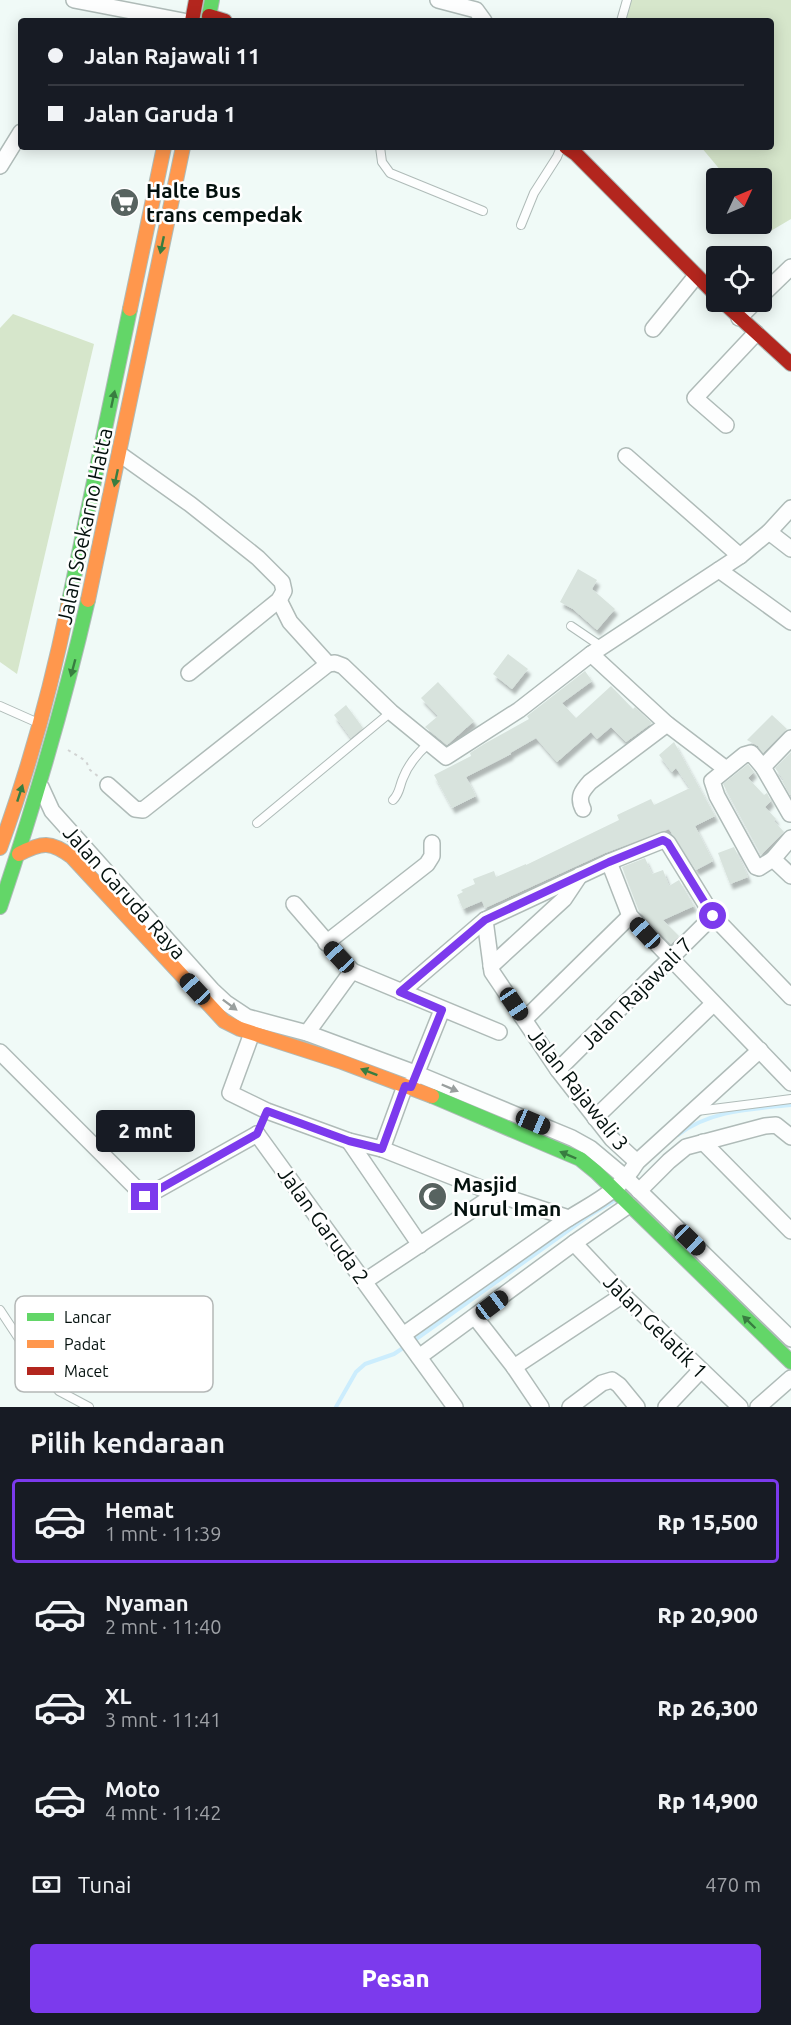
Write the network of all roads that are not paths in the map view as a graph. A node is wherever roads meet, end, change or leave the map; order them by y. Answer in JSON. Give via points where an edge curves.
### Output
{"nodes":[{"id":1,"x":74,"y":0,"type":"edge"},
{"id":2,"x":196,"y":0,"type":"edge"},
{"id":3,"x":212,"y":0,"type":"edge"},
{"id":4,"x":438,"y":0,"type":"edge"},
{"id":5,"x":627,"y":0,"type":"edge"},
{"id":6,"x":167,"y":18,"type":"edge"},
{"id":7,"x":193,"y":18,"type":"edge"},
{"id":8,"x":208,"y":18,"type":"edge"},
{"id":9,"x":482,"y":18,"type":"edge"},
{"id":10,"x":622,"y":18,"type":"edge"},
{"id":11,"x":18,"y":137,"type":"edge"},
{"id":12,"x":163,"y":150,"type":"edge"},
{"id":13,"x":182,"y":150,"type":"edge"},
{"id":14,"x":380,"y":150,"type":"edge"},
{"id":15,"x":560,"y":150,"type":"edge"},
{"id":16,"x":574,"y":150,"type":"edge"},
{"id":17,"x":0,"y":166,"type":"edge"},
{"id":18,"x":483,"y":211,"type":"dead end"},
{"id":19,"x":521,"y":225,"type":"dead end"},
{"id":20,"x":791,"y":267,"type":"edge"},
{"id":21,"x":696,"y":276,"type":"junction"},
{"id":22,"x":772,"y":285,"type":"edge"},
{"id":23,"x":706,"y":286,"type":"edge"},
{"id":24,"x":733,"y":312,"type":"edge"},
{"id":25,"x":745,"y":312,"type":"edge"},
{"id":26,"x":739,"y":318,"type":"junction"},
{"id":27,"x":653,"y":329,"type":"dead end"},
{"id":28,"x":756,"y":333,"type":"junction"},
{"id":29,"x":791,"y":364,"type":"edge"},
{"id":30,"x":726,"y":425,"type":"dead end"},
{"id":31,"x":121,"y":455,"type":"junction"},
{"id":32,"x":626,"y":456,"type":"dead end"},
{"id":33,"x":791,"y":508,"type":"edge"},
{"id":34,"x":769,"y":532,"type":"junction"},
{"id":35,"x":791,"y":549,"type":"edge"},
{"id":36,"x":79,"y":555,"type":"junction"},
{"id":37,"x":740,"y":556,"type":"junction"},
{"id":38,"x":99,"y":560,"type":"junction"},
{"id":39,"x":718,"y":570,"type":"junction"},
{"id":40,"x":279,"y":600,"type":"junction"},
{"id":41,"x":791,"y":622,"type":"edge"},
{"id":42,"x":571,"y":626,"type":"dead end"},
{"id":43,"x":596,"y":650,"type":"junction"},
{"id":44,"x":328,"y":664,"type":"junction"},
{"id":45,"x":189,"y":673,"type":"dead end"},
{"id":46,"x":0,"y":706,"type":"edge"},
{"id":47,"x":391,"y":712,"type":"junction"},
{"id":48,"x":40,"y":724,"type":"junction"},
{"id":49,"x":667,"y":724,"type":"junction"},
{"id":50,"x":791,"y":738,"type":"edge"},
{"id":51,"x":428,"y":744,"type":"junction"},
{"id":52,"x":763,"y":767,"type":"junction"},
{"id":53,"x":726,"y":769,"type":"junction"},
{"id":54,"x":108,"y":785,"type":"road end"},
{"id":55,"x":40,"y":787,"type":"junction"},
{"id":56,"x":393,"y":800,"type":"dead end"},
{"id":57,"x":583,"y":809,"type":"dead end"},
{"id":58,"x":791,"y":814,"type":"edge"},
{"id":59,"x":258,"y":823,"type":"dead end"},
{"id":60,"x":791,"y":838,"type":"edge"},
{"id":61,"x":432,"y":843,"type":"dead end"},
{"id":62,"x":0,"y":848,"type":"edge"},
{"id":63,"x":19,"y":854,"type":"junction"},
{"id":64,"x":773,"y":859,"type":"junction"},
{"id":65,"x":609,"y":862,"type":"junction"},
{"id":66,"x":580,"y":875,"type":"junction"},
{"id":67,"x":791,"y":876,"type":"edge"},
{"id":68,"x":543,"y":893,"type":"junction"},
{"id":69,"x":294,"y":903,"type":"dead end"},
{"id":70,"x":0,"y":907,"type":"edge"},
{"id":71,"x":550,"y":911,"type":"junction"},
{"id":72,"x":630,"y":916,"type":"junction"},
{"id":73,"x":713,"y":916,"type":"junction"},
{"id":74,"x":485,"y":920,"type":"junction"},
{"id":75,"x":326,"y":943,"type":"junction"},
{"id":76,"x":671,"y":960,"type":"junction"},
{"id":77,"x":491,"y":966,"type":"junction"},
{"id":78,"x":352,"y":971,"type":"junction"},
{"id":79,"x":400,"y":992,"type":"junction"},
{"id":80,"x":791,"y":997,"type":"edge"},
{"id":81,"x":713,"y":1004,"type":"junction"},
{"id":82,"x":442,"y":1010,"type":"junction"},
{"id":83,"x":525,"y":1019,"type":"junction"},
{"id":84,"x":499,"y":1032,"type":"dead end"},
{"id":85,"x":252,"y":1033,"type":"junction"},
{"id":86,"x":307,"y":1033,"type":"junction"},
{"id":87,"x":760,"y":1050,"type":"junction"},
{"id":88,"x":0,"y":1052,"type":"edge"},
{"id":89,"x":558,"y":1070,"type":"junction"},
{"id":90,"x":411,"y":1082,"type":"junction"},
{"id":91,"x":791,"y":1083,"type":"edge"},
{"id":92,"x":791,"y":1099,"type":"edge"},
{"id":93,"x":267,"y":1111,"type":"junction"},
{"id":94,"x":693,"y":1111,"type":"junction"},
{"id":95,"x":595,"y":1118,"type":"junction"},
{"id":96,"x":257,"y":1134,"type":"junction"},
{"id":97,"x":791,"y":1137,"type":"edge"},
{"id":98,"x":349,"y":1141,"type":"junction"},
{"id":99,"x":703,"y":1142,"type":"junction"},
{"id":100,"x":382,"y":1149,"type":"junction"},
{"id":101,"x":637,"y":1162,"type":"junction"},
{"id":102,"x":634,"y":1186,"type":"junction"},
{"id":103,"x":496,"y":1194,"type":"junction"},
{"id":104,"x":622,"y":1198,"type":"junction"},
{"id":105,"x":569,"y":1218,"type":"junction"},
{"id":106,"x":791,"y":1231,"type":"edge"},
{"id":107,"x":574,"y":1243,"type":"junction"},
{"id":108,"x":420,"y":1245,"type":"junction"},
{"id":109,"x":365,"y":1281,"type":"junction"},
{"id":110,"x":623,"y":1295,"type":"junction"},
{"id":111,"x":0,"y":1310,"type":"edge"},
{"id":112,"x":475,"y":1317,"type":"junction"},
{"id":113,"x":15,"y":1333,"type":"edge"},
{"id":114,"x":791,"y":1339,"type":"edge"},
{"id":115,"x":410,"y":1344,"type":"junction"},
{"id":116,"x":791,"y":1362,"type":"edge"},
{"id":117,"x":514,"y":1367,"type":"junction"},
{"id":118,"x":700,"y":1371,"type":"junction"},
{"id":119,"x":791,"y":1378,"type":"edge"},
{"id":120,"x":61,"y":1392,"type":"edge"},
{"id":121,"x":89,"y":1407,"type":"edge"},
{"id":122,"x":455,"y":1407,"type":"edge"},
{"id":123,"x":541,"y":1407,"type":"edge"},
{"id":124,"x":570,"y":1407,"type":"edge"},
{"id":125,"x":637,"y":1407,"type":"edge"},
{"id":126,"x":666,"y":1407,"type":"edge"},
{"id":127,"x":740,"y":1407,"type":"edge"},
{"id":128,"x":758,"y":1407,"type":"edge"}],
"edges":[{"from":1,"to":6,"type":"street"},
{"from":2,"to":7,"type":"main road"},
{"from":3,"to":8,"type":"main road"},
{"from":4,"to":9,"type":"street","via":[[476,10]]},
{"from":5,"to":10,"type":"lane"},
{"from":11,"to":17,"type":"street"},
{"from":36,"to":12,"type":"main road","name":"Jalan Soekarno Hatta","one_way":true},
{"from":13,"to":31,"type":"main road","name":"Jalan Soekarno Hatta","one_way":true},
{"from":14,"to":18,"type":"lane","via":[[382,162],[390,173]]},
{"from":15,"to":19,"type":"lane","via":[[534,192]]},
{"from":16,"to":21,"type":"main road"},
{"from":20,"to":22,"type":"street"},
{"from":21,"to":23,"type":"main road"},
{"from":21,"to":27,"type":"street"},
{"from":24,"to":26,"type":"main road"},
{"from":25,"to":26,"type":"street"},
{"from":26,"to":28,"type":"main road"},
{"from":28,"to":29,"type":"main road"},
{"from":28,"to":30,"type":"street","via":[[695,398]]},
{"from":31,"to":38,"type":"main road","name":"Jalan Soekarno Hatta","one_way":true},
{"from":31,"to":40,"type":"street","via":[[258,558],[282,582],[284,591]]},
{"from":32,"to":37,"type":"street"},
{"from":33,"to":34,"type":"street"},
{"from":34,"to":35,"type":"street"},
{"from":34,"to":37,"type":"street"},
{"from":36,"to":38,"type":"main road"},
{"from":36,"to":48,"type":"main road","name":"Jalan Soekarno Hatta"},
{"from":37,"to":39,"type":"street"},
{"from":38,"to":55,"type":"main road","name":"Jalan Soekarno Hatta","one_way":true},
{"from":39,"to":41,"type":"street"},
{"from":39,"to":43,"type":"street"},
{"from":40,"to":44,"type":"street","via":[[290,622]]},
{"from":40,"to":45,"type":"street"},
{"from":42,"to":43,"type":"lane"},
{"from":43,"to":49,"type":"street"},
{"from":43,"to":51,"type":"street","via":[[519,710],[447,757]]},
{"from":44,"to":47,"type":"street","via":[[343,666]]},
{"from":44,"to":54,"type":"street","via":[[150,807],[135,809]]},
{"from":46,"to":48,"type":"lane"},
{"from":47,"to":51,"type":"street"},
{"from":47,"to":59,"type":"lane"},
{"from":62,"to":48,"type":"main road","name":"Jalan Soekarno Hatta","one_way":true},
{"from":49,"to":53,"type":"street"},
{"from":49,"to":57,"type":"street","via":[[590,782],[581,793]]},
{"from":50,"to":52,"type":"street"},
{"from":51,"to":56,"type":"lane","via":[[408,767]]},
{"from":52,"to":53,"type":"street","via":[[747,753]]},
{"from":52,"to":58,"type":"street"},
{"from":53,"to":64,"type":"street","via":[[712,781],[717,796],[756,867]]},
{"from":55,"to":63,"type":"main road","name":"Jalan Soekarno Hatta"},
{"from":55,"to":86,"type":"street","name":"Jalan Garuda Raya","one_way":true,"via":[[52,811],[226,1003],[247,1017]]},
{"from":60,"to":64,"type":"street"},
{"from":61,"to":75,"type":"street","via":[[432,856],[427,864]]},
{"from":63,"to":70,"type":"main road","name":"Jalan Soekarno Hatta"},
{"from":63,"to":85,"type":"main road","name":"Jalan Garuda Raya","via":[[44,843],[61,847],[216,1013]]},
{"from":64,"to":67,"type":"street"},
{"from":65,"to":66,"type":"street"},
{"from":65,"to":72,"type":"street"},
{"from":65,"to":73,"type":"street","via":[[666,841]]},
{"from":66,"to":68,"type":"street"},
{"from":66,"to":71,"type":"street","via":[[564,899]]},
{"from":68,"to":71,"type":"street","via":[[549,898]]},
{"from":68,"to":74,"type":"street"},
{"from":69,"to":75,"type":"street"},
{"from":71,"to":77,"type":"street"},
{"from":72,"to":76,"type":"street"},
{"from":72,"to":83,"type":"street"},
{"from":73,"to":76,"type":"street","name":"Jalan Rajawali 7"},
{"from":73,"to":80,"type":"street"},
{"from":74,"to":77,"type":"street","name":"Jalan Rajawali 3"},
{"from":74,"to":79,"type":"street"},
{"from":75,"to":78,"type":"street"},
{"from":76,"to":81,"type":"street"},
{"from":76,"to":89,"type":"street","name":"Jalan Rajawali 7"},
{"from":77,"to":83,"type":"street","name":"Jalan Rajawali 3"},
{"from":78,"to":79,"type":"street"},
{"from":78,"to":86,"type":"street"},
{"from":79,"to":82,"type":"street"},
{"from":81,"to":87,"type":"street"},
{"from":81,"to":95,"type":"street"},
{"from":82,"to":84,"type":"street"},
{"from":82,"to":90,"type":"street"},
{"from":83,"to":89,"type":"street","name":"Jalan Rajawali 3"},
{"from":90,"to":85,"type":"main road","name":"Jalan Garuda Raya","one_way":true},
{"from":85,"to":93,"type":"street","via":[[230,1093]]},
{"from":86,"to":90,"type":"street","name":"Jalan Garuda Raya"},
{"from":87,"to":91,"type":"street"},
{"from":87,"to":94,"type":"street"},
{"from":88,"to":96,"type":"street","via":[[145,1197]]},
{"from":89,"to":95,"type":"street","name":"Jalan Rajawali 3"},
{"from":90,"to":100,"type":"street"},
{"from":90,"to":102,"type":"street","name":"Jalan Garuda Raya","one_way":true,"via":[[572,1138],[590,1148]]},
{"from":104,"to":90,"type":"main road","name":"Jalan Garuda Raya","one_way":true,"via":[[580,1159]]},
{"from":92,"to":94,"type":"lane"},
{"from":93,"to":96,"type":"street"},
{"from":93,"to":98,"type":"street"},
{"from":94,"to":101,"type":"street"},
{"from":95,"to":101,"type":"street","name":"Jalan Rajawali 3"},
{"from":96,"to":109,"type":"street","name":"Jalan Garuda 2"},
{"from":97,"to":99,"type":"street","via":[[776,1125]]},
{"from":98,"to":100,"type":"street"},
{"from":98,"to":108,"type":"street"},
{"from":99,"to":102,"type":"street","via":[[686,1147]]},
{"from":99,"to":106,"type":"street"},
{"from":100,"to":103,"type":"street"},
{"from":101,"to":102,"type":"street"},
{"from":102,"to":104,"type":"street"},
{"from":102,"to":114,"type":"street","name":"Jalan Garuda Raya"},
{"from":103,"to":105,"type":"street"},
{"from":103,"to":108,"type":"street"},
{"from":104,"to":105,"type":"street"},
{"from":104,"to":107,"type":"street"},
{"from":116,"to":104,"type":"main road","name":"Jalan Garuda Raya","one_way":true},
{"from":105,"to":115,"type":"street"},
{"from":107,"to":110,"type":"street","name":"Jalan Gelatik 1"},
{"from":107,"to":112,"type":"street"},
{"from":108,"to":109,"type":"street"},
{"from":109,"to":115,"type":"street","name":"Jalan Garuda 2"},
{"from":110,"to":117,"type":"street"},
{"from":110,"to":118,"type":"street","name":"Jalan Gelatik 1"},
{"from":111,"to":113,"type":"lane"},
{"from":112,"to":115,"type":"street"},
{"from":112,"to":117,"type":"street"},
{"from":115,"to":122,"type":"street","name":"Jalan Garuda 2"},
{"from":117,"to":123,"type":"street"},
{"from":118,"to":126,"type":"street"},
{"from":118,"to":127,"type":"street","name":"Jalan Gelatik 1"},
{"from":119,"to":128,"type":"street"},
{"from":120,"to":121,"type":"lane"},
{"from":124,"to":125,"type":"street","via":[[612,1380]]}]}
